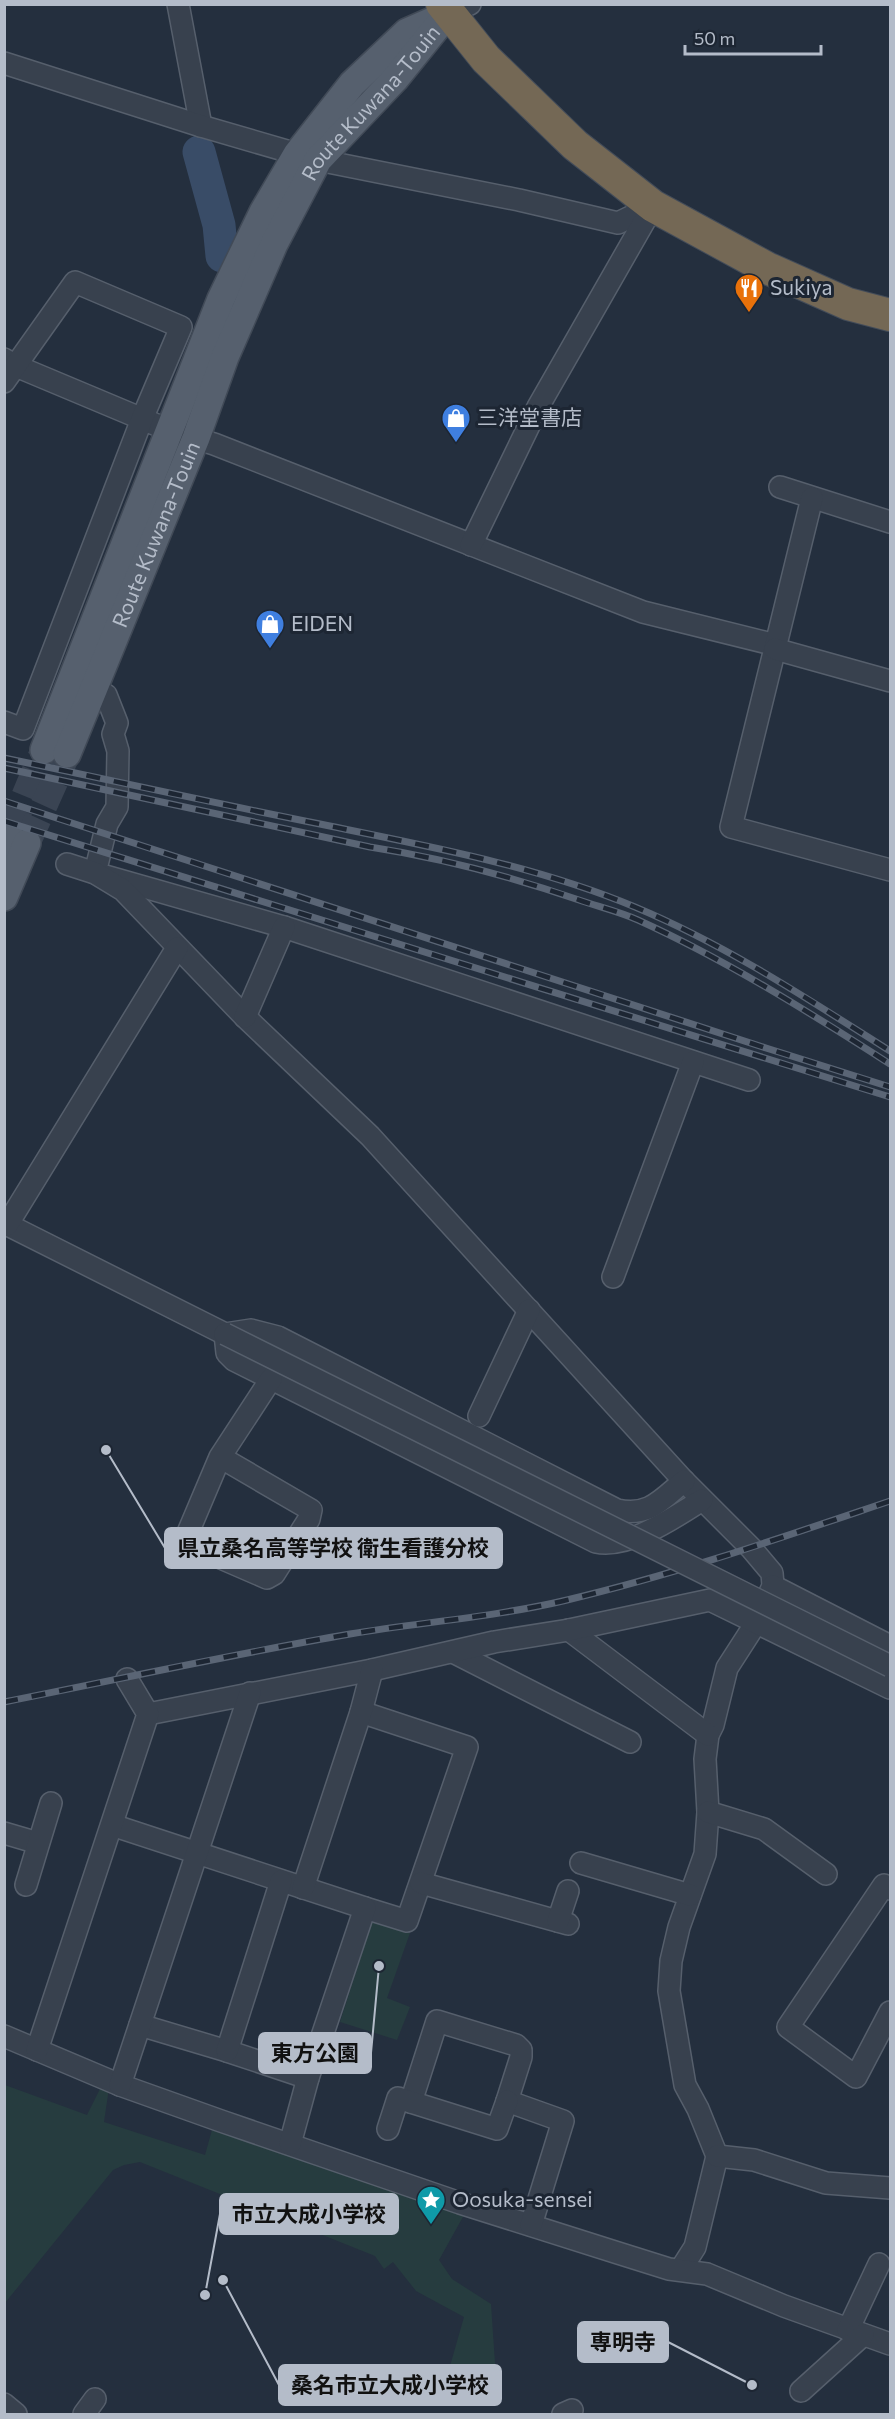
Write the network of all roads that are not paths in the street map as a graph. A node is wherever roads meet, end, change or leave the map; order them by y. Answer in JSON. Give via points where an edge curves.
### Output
{"nodes":[{"id":1,"x":177,"y":4,"type":"edge"},
{"id":2,"x":453,"y":8,"type":"edge"},
{"id":3,"x":4,"y":63,"type":"edge"},
{"id":4,"x":201,"y":126,"type":"junction"},
{"id":5,"x":308,"y":157,"type":"junction"},
{"id":6,"x":653,"y":206,"type":"junction"},
{"id":7,"x":891,"y":315,"type":"edge"},
{"id":8,"x":8,"y":369,"type":"edge"},
{"id":9,"x":142,"y":418,"type":"junction"},
{"id":10,"x":183,"y":434,"type":"junction"},
{"id":11,"x":780,"y":487,"type":"dead end"},
{"id":12,"x":812,"y":498,"type":"junction"},
{"id":13,"x":891,"y":522,"type":"edge"},
{"id":14,"x":471,"y":545,"type":"junction"},
{"id":15,"x":776,"y":647,"type":"junction"},
{"id":16,"x":891,"y":681,"type":"edge"},
{"id":17,"x":106,"y":695,"type":"dead end"},
{"id":18,"x":4,"y":722,"type":"edge"},
{"id":19,"x":56,"y":752,"type":"tunnel mouth"},
{"id":20,"x":14,"y":841,"type":"tunnel mouth"},
{"id":21,"x":67,"y":864,"type":"dead end"},
{"id":22,"x":891,"y":870,"type":"edge"},
{"id":23,"x":95,"y":873,"type":"junction"},
{"id":24,"x":4,"y":897,"type":"edge"},
{"id":25,"x":284,"y":927,"type":"junction"},
{"id":26,"x":177,"y":948,"type":"junction"},
{"id":27,"x":245,"y":1017,"type":"junction"},
{"id":28,"x":693,"y":1062,"type":"junction"},
{"id":29,"x":748,"y":1080,"type":"dead end"},
{"id":30,"x":6,"y":1224,"type":"edge"},
{"id":31,"x":613,"y":1277,"type":"dead end"},
{"id":32,"x":529,"y":1310,"type":"junction"},
{"id":33,"x":225,"y":1334,"type":"junction"},
{"id":34,"x":271,"y":1379,"type":"junction"},
{"id":35,"x":479,"y":1416,"type":"dead end"},
{"id":36,"x":220,"y":1457,"type":"junction"},
{"id":37,"x":684,"y":1481,"type":"junction"},
{"id":38,"x":702,"y":1500,"type":"junction"},
{"id":39,"x":773,"y":1586,"type":"junction"},
{"id":40,"x":756,"y":1623,"type":"junction"},
{"id":41,"x":569,"y":1630,"type":"junction"},
{"id":42,"x":891,"y":1646,"type":"edge"},
{"id":43,"x":453,"y":1652,"type":"junction"},
{"id":44,"x":891,"y":1666,"type":"edge"},
{"id":45,"x":372,"y":1670,"type":"junction"},
{"id":46,"x":127,"y":1678,"type":"dead end"},
{"id":47,"x":891,"y":1688,"type":"edge"},
{"id":48,"x":250,"y":1693,"type":"junction"},
{"id":49,"x":361,"y":1712,"type":"junction"},
{"id":50,"x":148,"y":1714,"type":"junction"},
{"id":51,"x":708,"y":1735,"type":"junction"},
{"id":52,"x":630,"y":1742,"type":"dead end"},
{"id":53,"x":51,"y":1803,"type":"dead end"},
{"id":54,"x":708,"y":1812,"type":"junction"},
{"id":55,"x":112,"y":1825,"type":"junction"},
{"id":56,"x":4,"y":1833,"type":"edge"},
{"id":57,"x":38,"y":1843,"type":"junction"},
{"id":58,"x":198,"y":1854,"type":"junction"},
{"id":59,"x":581,"y":1863,"type":"dead end"},
{"id":60,"x":826,"y":1874,"type":"dead end"},
{"id":61,"x":281,"y":1881,"type":"junction"},
{"id":62,"x":421,"y":1883,"type":"junction"},
{"id":63,"x":26,"y":1885,"type":"dead end"},
{"id":64,"x":303,"y":1888,"type":"junction"},
{"id":65,"x":891,"y":1889,"type":"edge"},
{"id":66,"x":568,"y":1891,"type":"dead end"},
{"id":67,"x":690,"y":1895,"type":"junction"},
{"id":68,"x":365,"y":1908,"type":"junction"},
{"id":69,"x":140,"y":2025,"type":"junction"},
{"id":70,"x":887,"y":2025,"type":"edge"},
{"id":71,"x":4,"y":2036,"type":"edge"},
{"id":72,"x":37,"y":2050,"type":"junction"},
{"id":73,"x":227,"y":2051,"type":"junction"},
{"id":74,"x":309,"y":2078,"type":"junction"},
{"id":75,"x":120,"y":2085,"type":"junction"},
{"id":76,"x":507,"y":2101,"type":"junction"},
{"id":77,"x":411,"y":2102,"type":"junction"},
{"id":78,"x":388,"y":2129,"type":"dead end"},
{"id":79,"x":290,"y":2144,"type":"junction"},
{"id":80,"x":717,"y":2156,"type":"junction"},
{"id":81,"x":891,"y":2188,"type":"edge"},
{"id":82,"x":531,"y":2225,"type":"junction"},
{"id":83,"x":879,"y":2264,"type":"dead end"},
{"id":84,"x":681,"y":2269,"type":"junction"},
{"id":85,"x":856,"y":2333,"type":"junction"},
{"id":86,"x":891,"y":2344,"type":"edge"},
{"id":87,"x":801,"y":2391,"type":"dead end"},
{"id":88,"x":4,"y":2404,"type":"edge"},
{"id":89,"x":16,"y":2415,"type":"edge"}],
"edges":[{"from":1,"to":4,"type":"street"},
{"from":2,"to":5,"type":"main road","name":"Route Kuwana-Touin","via":[[395,79]]},
{"from":2,"to":6,"type":"highway","via":[[486,59],[575,145]]},
{"from":3,"to":4,"type":"street"},
{"from":4,"to":5,"type":"street"},
{"from":5,"to":6,"type":"street","via":[[618,223]]},
{"from":5,"to":10,"type":"main road","name":"Route Kuwana-Touin","via":[[262,212],[221,299]]},
{"from":6,"to":7,"type":"highway","via":[[767,268],[848,304]]},
{"from":6,"to":14,"type":"street","via":[[538,407]]},
{"from":8,"to":9,"type":"street"},
{"from":8,"to":9,"type":"street","via":[[75,282],[181,327]]},
{"from":9,"to":10,"type":"street"},
{"from":9,"to":18,"type":"street","via":[[23,729]]},
{"from":10,"to":14,"type":"street"},
{"from":10,"to":19,"type":"main road","name":"Route Kuwana-Touin"},
{"from":11,"to":12,"type":"street"},
{"from":12,"to":13,"type":"street"},
{"from":12,"to":15,"type":"street"},
{"from":14,"to":15,"type":"street","via":[[643,612]]},
{"from":15,"to":16,"type":"street"},
{"from":15,"to":22,"type":"street","via":[[731,827]]},
{"from":17,"to":23,"type":"street","via":[[117,723],[113,734],[118,751],[117,807],[107,824]]},
{"from":20,"to":24,"type":"main road"},
{"from":21,"to":23,"type":"street"},
{"from":23,"to":25,"type":"street"},
{"from":23,"to":26,"type":"street","via":[[123,890]]},
{"from":25,"to":27,"type":"street"},
{"from":25,"to":28,"type":"street"},
{"from":26,"to":27,"type":"street"},
{"from":26,"to":30,"type":"street"},
{"from":27,"to":32,"type":"street","via":[[370,1136]]},
{"from":28,"to":29,"type":"street"},
{"from":28,"to":31,"type":"street"},
{"from":30,"to":33,"type":"street"},
{"from":32,"to":35,"type":"street"},
{"from":32,"to":37,"type":"street"},
{"from":33,"to":34,"type":"street","via":[[227,1353],[234,1360]]},
{"from":33,"to":37,"type":"street","via":[[251,1330],[278,1337],[617,1510],[633,1513],[656,1505]]},
{"from":33,"to":44,"type":"street","bridge":true},
{"from":34,"to":36,"type":"street"},
{"from":34,"to":38,"type":"street","via":[[596,1542],[607,1545],[657,1528]]},
{"from":36,"to":36,"type":"street","via":[[184,1542],[267,1578],[274,1574],[309,1520],[311,1510]]},
{"from":37,"to":38,"type":"street"},
{"from":38,"to":39,"type":"street","via":[[772,1573]]},
{"from":39,"to":40,"type":"street"},
{"from":39,"to":42,"type":"street"},
{"from":40,"to":41,"type":"street","via":[[710,1600]]},
{"from":40,"to":47,"type":"street"},
{"from":40,"to":51,"type":"street","via":[[728,1668]]},
{"from":41,"to":43,"type":"street"},
{"from":41,"to":51,"type":"street"},
{"from":43,"to":45,"type":"street"},
{"from":43,"to":52,"type":"street"},
{"from":45,"to":48,"type":"street"},
{"from":45,"to":49,"type":"street"},
{"from":46,"to":50,"type":"street"},
{"from":48,"to":50,"type":"street"},
{"from":48,"to":58,"type":"street"},
{"from":49,"to":62,"type":"street","via":[[468,1747]]},
{"from":49,"to":64,"type":"street"},
{"from":50,"to":55,"type":"street"},
{"from":51,"to":54,"type":"street"},
{"from":53,"to":57,"type":"street"},
{"from":54,"to":60,"type":"street","via":[[764,1828]]},
{"from":54,"to":67,"type":"street","via":[[705,1854]]},
{"from":55,"to":58,"type":"street"},
{"from":55,"to":72,"type":"street"},
{"from":56,"to":57,"type":"street"},
{"from":57,"to":63,"type":"street"},
{"from":58,"to":61,"type":"street"},
{"from":58,"to":69,"type":"street"},
{"from":59,"to":67,"type":"street"},
{"from":61,"to":64,"type":"street"},
{"from":61,"to":73,"type":"street"},
{"from":62,"to":66,"type":"street","via":[[563,1923]]},
{"from":62,"to":68,"type":"street","via":[[407,1921]]},
{"from":64,"to":68,"type":"street"},
{"from":65,"to":70,"type":"street","via":[[884,1885],[788,2027],[856,2077]]},
{"from":67,"to":80,"type":"street","via":[[671,1961],[669,1991],[685,2085]]},
{"from":68,"to":74,"type":"street"},
{"from":69,"to":73,"type":"street"},
{"from":69,"to":75,"type":"street"},
{"from":71,"to":72,"type":"street"},
{"from":72,"to":75,"type":"street"},
{"from":73,"to":74,"type":"street"},
{"from":74,"to":79,"type":"street"},
{"from":75,"to":79,"type":"street"},
{"from":76,"to":77,"type":"street","via":[[497,2129]]},
{"from":76,"to":77,"type":"street","via":[[521,2050],[516,2045],[437,2020]]},
{"from":76,"to":82,"type":"street","via":[[571,2124]]},
{"from":77,"to":78,"type":"street","via":[[398,2098]]},
{"from":79,"to":82,"type":"street"},
{"from":80,"to":81,"type":"street","via":[[754,2160],[826,2183]]},
{"from":80,"to":84,"type":"street","via":[[695,2247]]},
{"from":82,"to":84,"type":"street","via":[[669,2269]]},
{"from":83,"to":85,"type":"street"},
{"from":84,"to":85,"type":"street","via":[[707,2274]]},
{"from":85,"to":86,"type":"street"},
{"from":85,"to":87,"type":"street"},
{"from":88,"to":89,"type":"street"}]}
